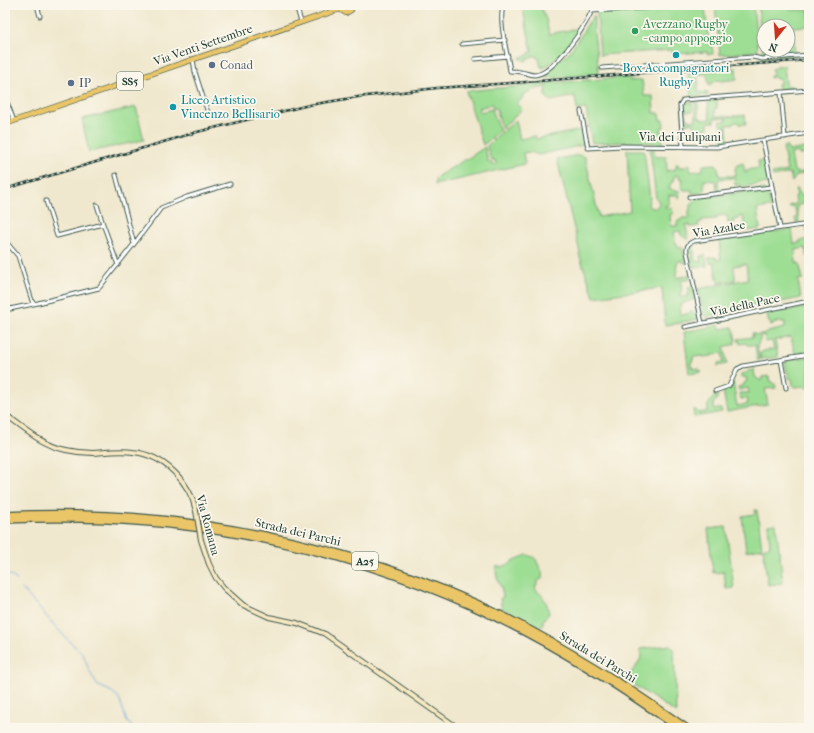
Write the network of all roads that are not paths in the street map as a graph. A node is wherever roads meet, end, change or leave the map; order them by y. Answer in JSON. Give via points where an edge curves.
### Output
{"nodes":[{"id":1,"x":37,"y":5,"type":"edge"},
{"id":2,"x":296,"y":5,"type":"edge"},
{"id":3,"x":351,"y":5,"type":"edge"},
{"id":4,"x":504,"y":5,"type":"edge"},
{"id":5,"x":595,"y":5,"type":"edge"},
{"id":6,"x":340,"y":7,"type":"edge"},
{"id":7,"x":661,"y":7,"type":"dead end"},
{"id":8,"x":592,"y":11,"type":"junction"},
{"id":9,"x":40,"y":16,"type":"dead end"},
{"id":10,"x":301,"y":22,"type":"junction"},
{"id":11,"x":505,"y":40,"type":"junction"},
{"id":12,"x":462,"y":44,"type":"dead end"},
{"id":13,"x":809,"y":55,"type":"edge"},
{"id":14,"x":508,"y":56,"type":"junction"},
{"id":15,"x":193,"y":59,"type":"junction"},
{"id":16,"x":474,"y":59,"type":"dead end"},
{"id":17,"x":602,"y":68,"type":"dead end"},
{"id":18,"x":809,"y":90,"type":"edge"},
{"id":19,"x":781,"y":93,"type":"junction"},
{"id":20,"x":5,"y":97,"type":"edge"},
{"id":21,"x":581,"y":111,"type":"dead end"},
{"id":22,"x":208,"y":113,"type":"dead end"},
{"id":23,"x":14,"y":121,"type":"junction"},
{"id":24,"x":5,"y":124,"type":"edge"},
{"id":25,"x":809,"y":133,"type":"edge"},
{"id":26,"x":785,"y":137,"type":"junction"},
{"id":27,"x":763,"y":140,"type":"junction"},
{"id":28,"x":683,"y":146,"type":"junction"},
{"id":29,"x":116,"y":175,"type":"dead end"},
{"id":30,"x":230,"y":184,"type":"dead end"},
{"id":31,"x":771,"y":187,"type":"junction"},
{"id":32,"x":689,"y":197,"type":"dead end"},
{"id":33,"x":46,"y":201,"type":"dead end"},
{"id":34,"x":97,"y":205,"type":"dead end"},
{"id":35,"x":103,"y":224,"type":"junction"},
{"id":36,"x":809,"y":224,"type":"edge"},
{"id":37,"x":780,"y":228,"type":"junction"},
{"id":38,"x":7,"y":243,"type":"dead end"},
{"id":39,"x":134,"y":244,"type":"junction"},
{"id":40,"x":118,"y":266,"type":"junction"},
{"id":41,"x":809,"y":301,"type":"edge"},
{"id":42,"x":33,"y":304,"type":"junction"},
{"id":43,"x":5,"y":310,"type":"edge"},
{"id":44,"x":702,"y":323,"type":"junction"},
{"id":45,"x":685,"y":327,"type":"dead end"},
{"id":46,"x":809,"y":356,"type":"edge"},
{"id":47,"x":781,"y":360,"type":"junction"},
{"id":48,"x":786,"y":388,"type":"dead end"},
{"id":49,"x":716,"y":391,"type":"dead end"},
{"id":50,"x":5,"y":415,"type":"edge"},
{"id":51,"x":5,"y":515,"type":"edge"},
{"id":52,"x":5,"y":520,"type":"edge"},
{"id":53,"x":458,"y":728,"type":"edge"},
{"id":54,"x":678,"y":728,"type":"edge"},
{"id":55,"x":687,"y":728,"type":"edge"}],
"edges":[{"from":1,"to":9,"type":"street"},
{"from":2,"to":10,"type":"street"},
{"from":3,"to":6,"type":"main road","number":"SS5","via":[[348,12],[342,12]]},
{"from":4,"to":11,"type":"street","via":[[502,23]]},
{"from":5,"to":8,"type":"street"},
{"from":6,"to":10,"type":"main road","name":"Via Venti Settembre","number":"SS5"},
{"from":7,"to":8,"type":"street"},
{"from":8,"to":14,"type":"street","via":[[572,45],[545,72],[529,75],[510,71]]},
{"from":10,"to":15,"type":"main road","name":"Via Venti Settembre","number":"SS5"},
{"from":11,"to":12,"type":"street"},
{"from":11,"to":14,"type":"street"},
{"from":13,"to":17,"type":"street"},
{"from":14,"to":16,"type":"street"},
{"from":15,"to":22,"type":"street"},
{"from":15,"to":23,"type":"main road","name":"Via Venti Settembre","number":"SS5"},
{"from":18,"to":19,"type":"street"},
{"from":19,"to":26,"type":"street"},
{"from":19,"to":28,"type":"street","via":[[684,100],[680,105]]},
{"from":20,"to":23,"type":"street"},
{"from":21,"to":28,"type":"street","name":"Via dei Tulipani","via":[[588,148]]},
{"from":23,"to":24,"type":"main road","name":"Via Venti Settembre","number":"SS5"},
{"from":25,"to":26,"type":"street","name":"Via dei Tulipani"},
{"from":26,"to":27,"type":"street","name":"Via dei Tulipani"},
{"from":27,"to":28,"type":"street","name":"Via dei Tulipani","via":[[717,147]]},
{"from":27,"to":31,"type":"street"},
{"from":29,"to":39,"type":"street"},
{"from":30,"to":39,"type":"street","via":[[161,208]]},
{"from":31,"to":32,"type":"street"},
{"from":31,"to":37,"type":"street"},
{"from":33,"to":35,"type":"street","via":[[58,236]]},
{"from":34,"to":35,"type":"street"},
{"from":35,"to":40,"type":"street"},
{"from":36,"to":37,"type":"street","name":"Via Azalee"},
{"from":37,"to":44,"type":"street","name":"Via Azalee","via":[[688,244],[686,248]]},
{"from":38,"to":42,"type":"street","via":[[18,256]]},
{"from":39,"to":40,"type":"street"},
{"from":40,"to":42,"type":"street","via":[[99,288]]},
{"from":41,"to":44,"type":"street","name":"Via della Pace"},
{"from":42,"to":43,"type":"street"},
{"from":44,"to":45,"type":"street","name":"Via della Pace"},
{"from":46,"to":47,"type":"street"},
{"from":47,"to":48,"type":"street"},
{"from":47,"to":49,"type":"street","via":[[741,367],[737,369],[729,386]]},
{"from":50,"to":53,"type":"main road","name":"Via Romana","bridge":true,"via":[[42,441],[59,448],[81,452],[135,452],[154,458],[167,466],[188,489],[195,504],[201,540],[209,564],[224,588],[243,605],[268,617],[297,623],[325,634]]},
{"from":51,"to":55,"type":"highway","name":"Strada dei Parchi","number":"A25","via":[[98,515],[184,522],[274,537],[365,561],[450,592],[531,630],[606,674]]},
{"from":52,"to":54,"type":"highway","name":"Strada dei Parchi","number":"A25","via":[[97,520],[190,527],[279,543],[362,565],[448,596],[522,631],[585,666]]}]}
